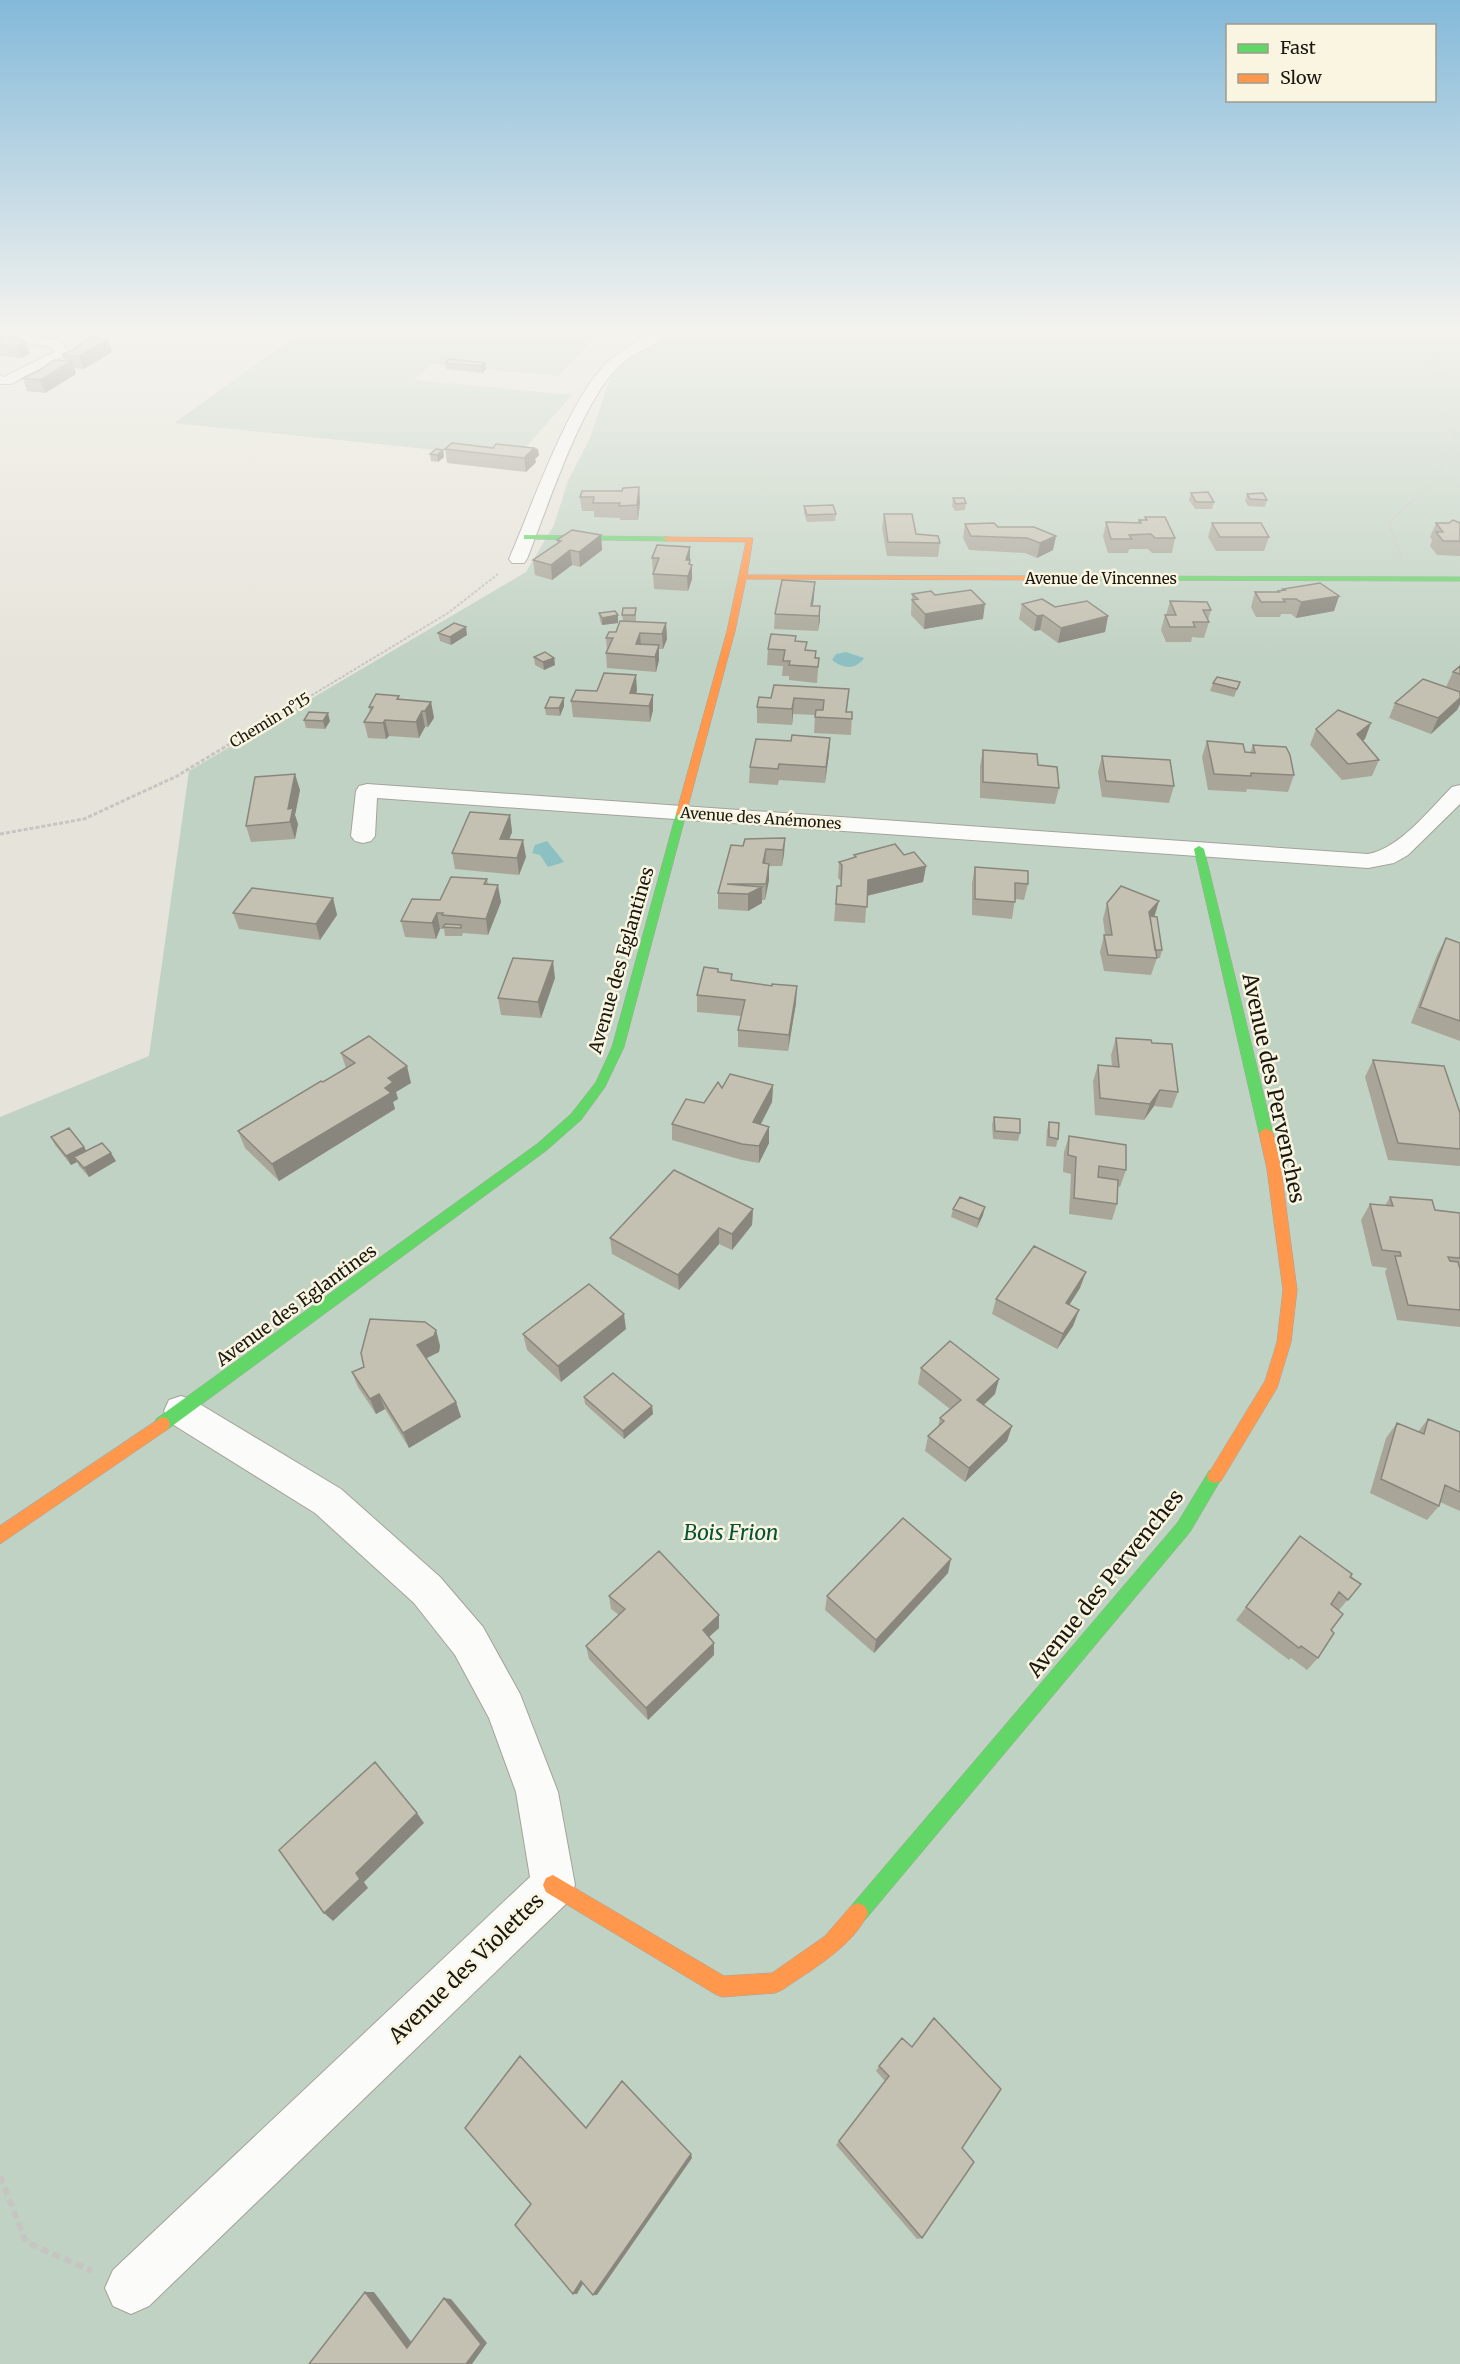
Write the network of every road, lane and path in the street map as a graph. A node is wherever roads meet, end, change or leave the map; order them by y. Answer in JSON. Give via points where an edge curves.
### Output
{"nodes":[{"id":1,"x":568,"y":439,"type":"edge"},
{"id":2,"x":1455,"y":439,"type":"edge"},
{"id":3,"x":527,"y":537,"type":"junction"},
{"id":4,"x":518,"y":558,"type":"joint"},
{"id":5,"x":742,"y":578,"type":"junction"},
{"id":6,"x":1409,"y":579,"type":"junction"},
{"id":7,"x":1460,"y":579,"type":"edge"},
{"id":8,"x":1460,"y":792,"type":"edge"},
{"id":9,"x":682,"y":812,"type":"junction"},
{"id":10,"x":0,"y":834,"type":"edge"},
{"id":11,"x":363,"y":836,"type":"dead end"},
{"id":12,"x":1199,"y":849,"type":"junction"},
{"id":13,"x":181,"y":1412,"type":"junction"},
{"id":14,"x":0,"y":1536,"type":"edge"},
{"id":15,"x":554,"y":1885,"type":"junction"},
{"id":16,"x":0,"y":2176,"type":"edge"},
{"id":17,"x":131,"y":2288,"type":"joint"}],
"edges":[{"from":1,"to":3,"type":"street"},
{"from":2,"to":6,"type":"path","via":[[1435,480],[1389,522]]},
{"from":3,"to":4,"type":"street"},
{"from":3,"to":5,"type":"street","name":"Avenue des Eglantines","via":[[750,540]]},
{"from":4,"to":10,"type":"path","name":"Chemin n°15","via":[[448,613],[177,776],[84,819]]},
{"from":5,"to":6,"type":"street","name":"Avenue de Vincennes"},
{"from":5,"to":9,"type":"street","name":"Avenue des Eglantines"},
{"from":6,"to":7,"type":"street","name":"Avenue de Vincennes"},
{"from":8,"to":12,"type":"street","via":[[1400,850],[1386,858],[1368,861]]},
{"from":9,"to":11,"type":"street","name":"Avenue des Anémones","via":[[367,791]]},
{"from":9,"to":12,"type":"street","name":"Avenue des Anémones"},
{"from":9,"to":13,"type":"street","name":"Avenue des Eglantines","via":[[618,1047],[601,1084],[576,1117],[500,1179]]},
{"from":12,"to":15,"type":"street","name":"Avenue des Pervenches","via":[[1274,1169],[1290,1290],[1284,1342],[1272,1383],[1184,1527],[832,1944],[775,1983],[722,1987]]},
{"from":13,"to":14,"type":"street","name":"Avenue des Eglantines"},
{"from":13,"to":15,"type":"street","name":"Avenue des Violettes","via":[[328,1501],[427,1590],[469,1641],[506,1708],[537,1792]]},
{"from":15,"to":17,"type":"street","name":"Avenue des Violettes"},
{"from":16,"to":17,"type":"path","via":[[26,2242]]}]}
